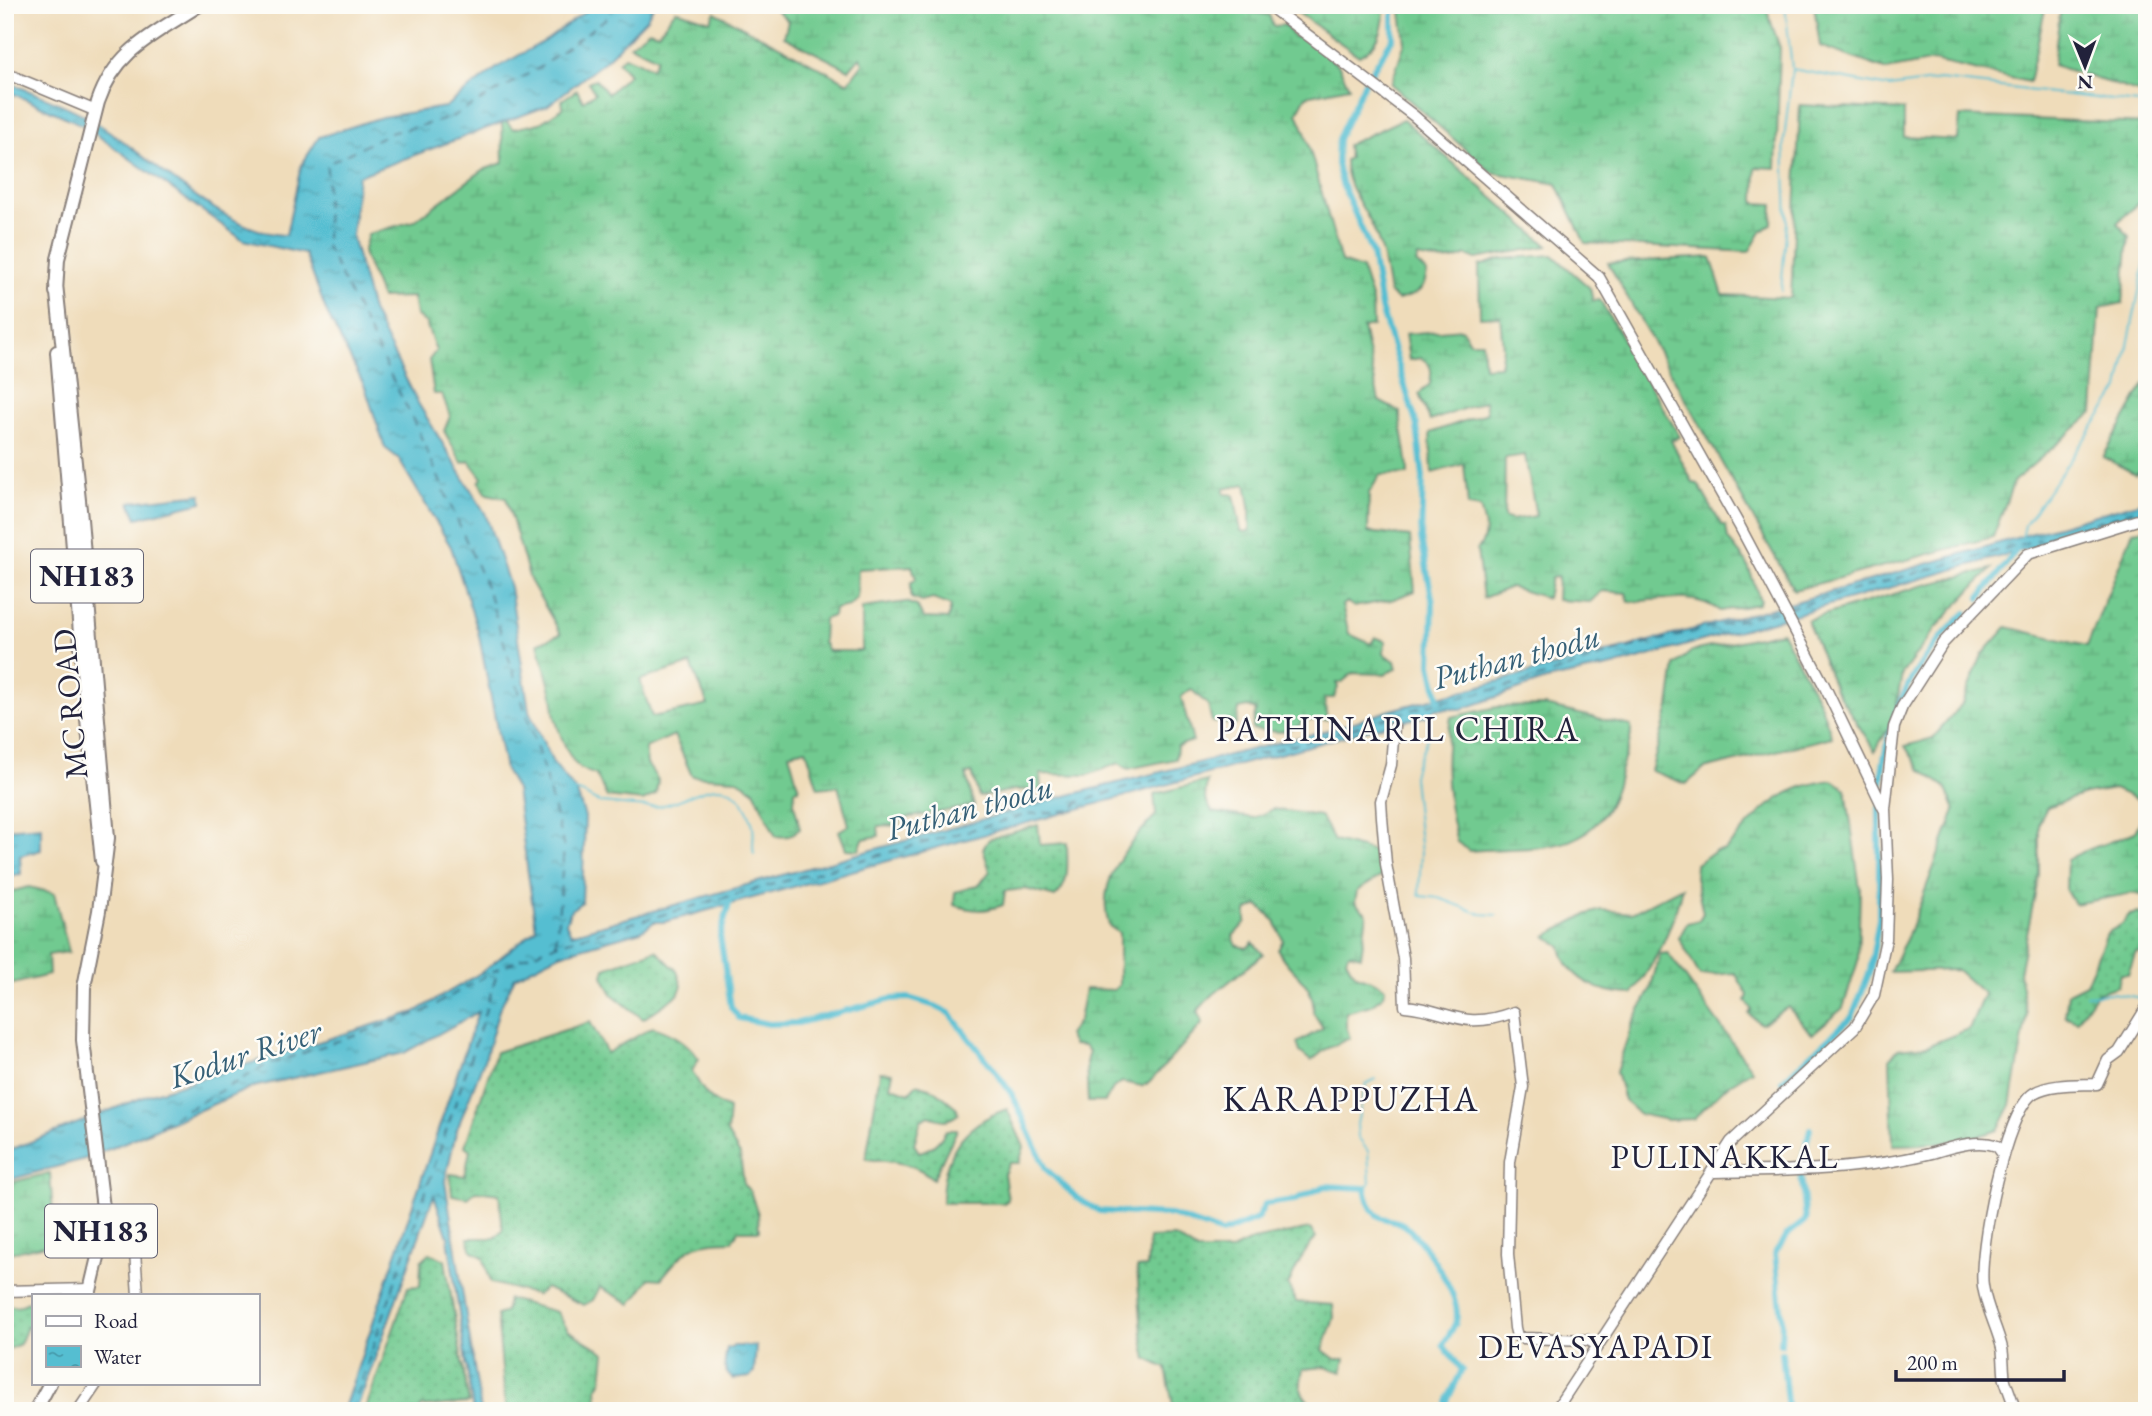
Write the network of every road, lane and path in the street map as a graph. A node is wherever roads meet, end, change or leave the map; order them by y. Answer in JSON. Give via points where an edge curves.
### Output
{"nodes":[{"id":1,"x":199,"y":5,"type":"edge"},
{"id":2,"x":1268,"y":5,"type":"edge"},
{"id":3,"x":7,"y":74,"type":"edge"},
{"id":4,"x":96,"y":111,"type":"junction"},
{"id":5,"x":2147,"y":517,"type":"edge"},
{"id":6,"x":1394,"y":727,"type":"dead end"},
{"id":7,"x":1885,"y":809,"type":"junction"},
{"id":8,"x":2147,"y":1007,"type":"edge"},
{"id":9,"x":2003,"y":1153,"type":"junction"},
{"id":10,"x":1712,"y":1172,"type":"junction"},
{"id":11,"x":102,"y":1220,"type":"junction"},
{"id":12,"x":5,"y":1291,"type":"edge"},
{"id":13,"x":90,"y":1292,"type":"edge"},
{"id":14,"x":138,"y":1294,"type":"edge"},
{"id":15,"x":1597,"y":1345,"type":"junction"},
{"id":16,"x":49,"y":1384,"type":"edge"},
{"id":17,"x":96,"y":1384,"type":"edge"},
{"id":18,"x":35,"y":1411,"type":"edge"},
{"id":19,"x":78,"y":1411,"type":"edge"},
{"id":20,"x":1555,"y":1411,"type":"edge"},
{"id":21,"x":2015,"y":1411,"type":"edge"}],
"edges":[{"from":1,"to":4,"type":"highway","name":"MC ROAD","number":"NH183","via":[[125,54],[108,77]]},
{"from":2,"to":7,"type":"main road","via":[[1414,116],[1599,277],[1743,533]]},
{"from":3,"to":4,"type":"main road"},
{"from":4,"to":11,"type":"highway","name":"MC ROAD","number":"NH183","via":[[58,259],[56,284],[108,838],[84,987],[83,1040]]},
{"from":5,"to":7,"type":"main road","via":[[2024,556],[1943,643],[1894,727]]},
{"from":6,"to":15,"type":"main road","via":[[1381,817],[1403,958],[1405,1006],[1454,1020],[1474,1021],[1514,1012],[1523,1087],[1510,1163],[1508,1254],[1515,1328],[1523,1338],[1588,1340]]},
{"from":7,"to":10,"type":"main road","via":[[1887,932],[1871,1001],[1855,1027],[1740,1132]]},
{"from":8,"to":9,"type":"main road","via":[[2119,1052],[2108,1060],[2097,1084],[2039,1091],[2027,1098]]},
{"from":9,"to":10,"type":"main road","via":[[1997,1146],[1981,1142],[1898,1161],[1795,1171]]},
{"from":9,"to":21,"type":"main road","via":[[1982,1269]]},
{"from":10,"to":15,"type":"main road"},
{"from":11,"to":13,"type":"highway","name":"MC ROAD","number":"NH183"},
{"from":11,"to":14,"type":"main road","via":[[133,1223]]},
{"from":12,"to":13,"type":"main road"},
{"from":15,"to":20,"type":"main road"},
{"from":16,"to":18,"type":"highway"},
{"from":17,"to":19,"type":"main road"}]}
